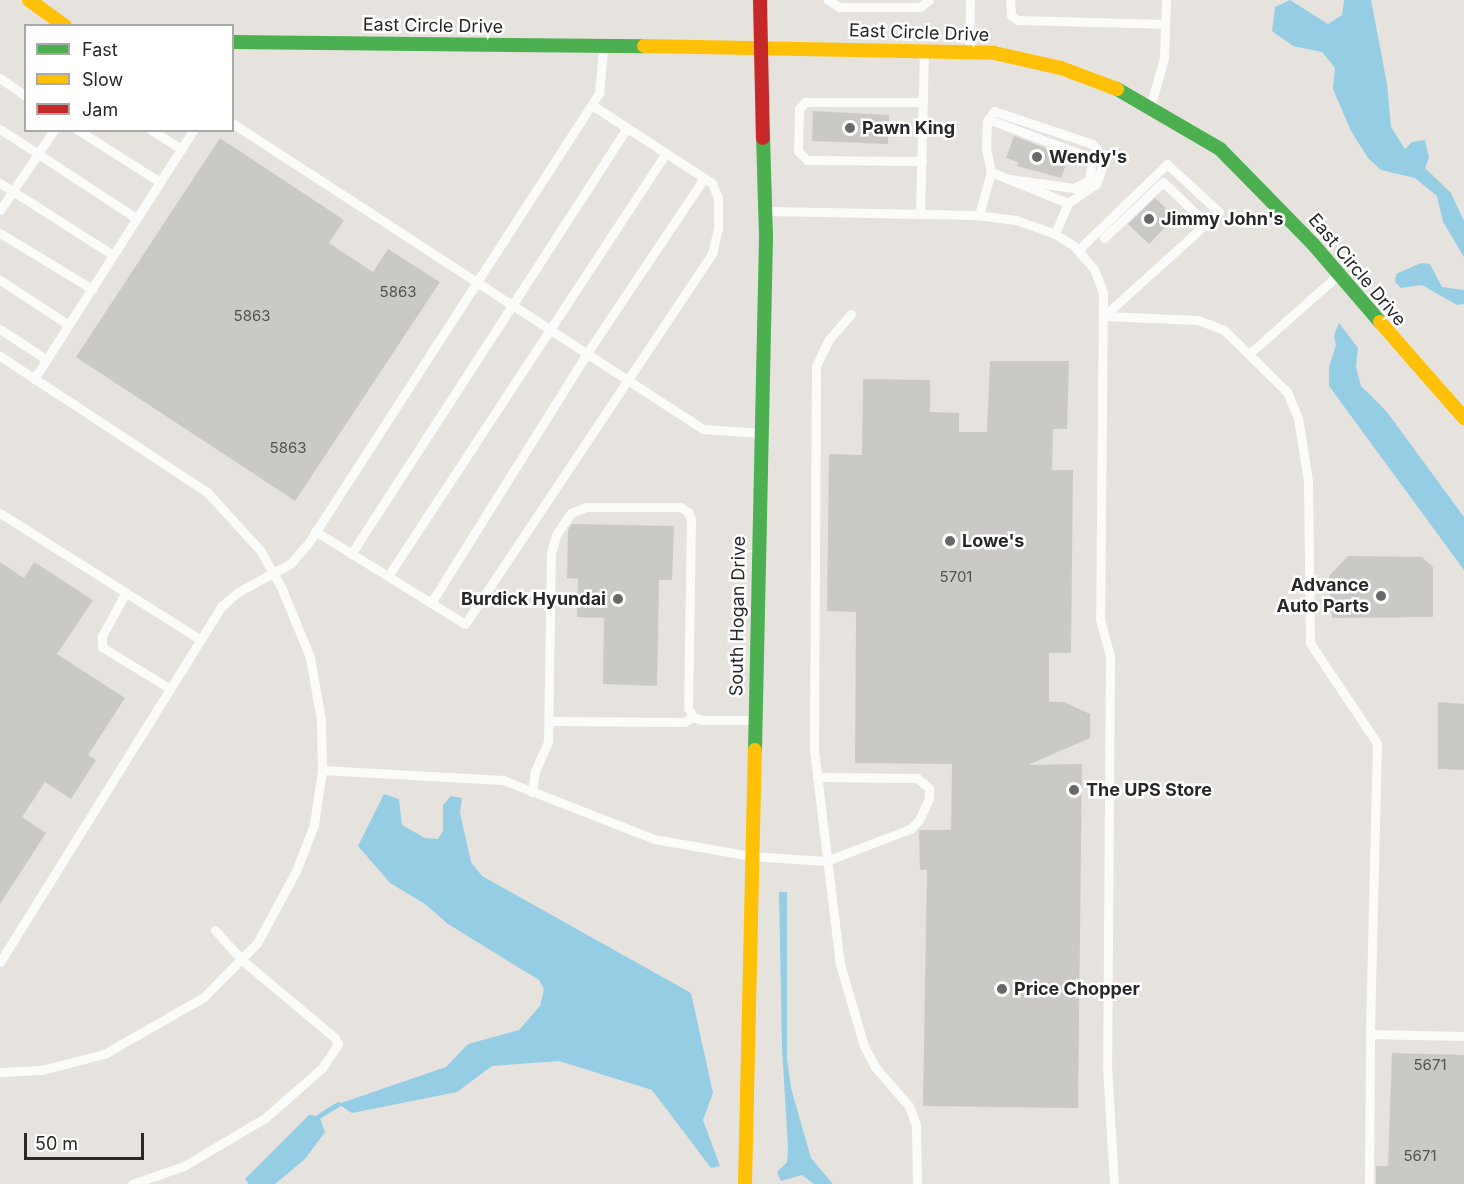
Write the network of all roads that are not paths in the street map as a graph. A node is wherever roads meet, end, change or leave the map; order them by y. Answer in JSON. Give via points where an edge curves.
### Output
{"nodes":[{"id":1,"x":28,"y":0,"type":"edge"},
{"id":2,"x":759,"y":0,"type":"edge"},
{"id":3,"x":828,"y":0,"type":"edge"},
{"id":4,"x":929,"y":0,"type":"edge"},
{"id":5,"x":970,"y":0,"type":"edge"},
{"id":6,"x":1010,"y":0,"type":"edge"},
{"id":7,"x":1166,"y":0,"type":"edge"},
{"id":8,"x":902,"y":4,"type":"edge"},
{"id":9,"x":62,"y":24,"type":"edge"},
{"id":10,"x":1165,"y":24,"type":"junction"},
{"id":11,"x":234,"y":42,"type":"edge"},
{"id":12,"x":603,"y":46,"type":"junction"},
{"id":13,"x":762,"y":48,"type":"junction"},
{"id":14,"x":924,"y":50,"type":"junction"},
{"id":15,"x":969,"y":52,"type":"junction"},
{"id":16,"x":0,"y":78,"type":"edge"},
{"id":17,"x":24,"y":95,"type":"edge"},
{"id":18,"x":923,"y":102,"type":"junction"},
{"id":19,"x":592,"y":105,"type":"junction"},
{"id":20,"x":1151,"y":106,"type":"junction"},
{"id":21,"x":988,"y":119,"type":"junction"},
{"id":22,"x":234,"y":124,"type":"edge"},
{"id":23,"x":627,"y":128,"type":"junction"},
{"id":24,"x":0,"y":129,"type":"edge"},
{"id":25,"x":53,"y":132,"type":"edge"},
{"id":26,"x":81,"y":132,"type":"edge"},
{"id":27,"x":154,"y":132,"type":"edge"},
{"id":28,"x":192,"y":132,"type":"edge"},
{"id":29,"x":181,"y":149,"type":"junction"},
{"id":30,"x":666,"y":153,"type":"junction"},
{"id":31,"x":38,"y":154,"type":"junction"},
{"id":32,"x":922,"y":161,"type":"junction"},
{"id":33,"x":992,"y":172,"type":"junction"},
{"id":34,"x":704,"y":178,"type":"junction"},
{"id":35,"x":1009,"y":179,"type":"junction"},
{"id":36,"x":0,"y":183,"type":"edge"},
{"id":37,"x":160,"y":183,"type":"junction"},
{"id":38,"x":12,"y":192,"type":"junction"},
{"id":39,"x":1068,"y":203,"type":"junction"},
{"id":40,"x":0,"y":210,"type":"edge"},
{"id":41,"x":765,"y":211,"type":"junction"},
{"id":42,"x":920,"y":213,"type":"junction"},
{"id":43,"x":979,"y":215,"type":"junction"},
{"id":44,"x":136,"y":218,"type":"junction"},
{"id":45,"x":1207,"y":224,"type":"junction"},
{"id":46,"x":0,"y":233,"type":"edge"},
{"id":47,"x":1055,"y":234,"type":"junction"},
{"id":48,"x":1104,"y":238,"type":"dead end"},
{"id":49,"x":1078,"y":250,"type":"junction"},
{"id":50,"x":113,"y":255,"type":"junction"},
{"id":51,"x":1338,"y":275,"type":"junction"},
{"id":52,"x":0,"y":280,"type":"edge"},
{"id":53,"x":477,"y":282,"type":"junction"},
{"id":54,"x":92,"y":289,"type":"junction"},
{"id":55,"x":512,"y":305,"type":"junction"},
{"id":56,"x":851,"y":314,"type":"dead end"},
{"id":57,"x":1104,"y":316,"type":"junction"},
{"id":58,"x":69,"y":325,"type":"junction"},
{"id":59,"x":0,"y":329,"type":"edge"},
{"id":60,"x":550,"y":329,"type":"junction"},
{"id":61,"x":587,"y":353,"type":"junction"},
{"id":62,"x":1249,"y":354,"type":"junction"},
{"id":63,"x":0,"y":356,"type":"edge"},
{"id":64,"x":47,"y":360,"type":"junction"},
{"id":65,"x":34,"y":379,"type":"junction"},
{"id":66,"x":629,"y":380,"type":"junction"},
{"id":67,"x":1464,"y":418,"type":"edge"},
{"id":68,"x":760,"y":433,"type":"junction"},
{"id":69,"x":0,"y":513,"type":"edge"},
{"id":70,"x":315,"y":531,"type":"junction"},
{"id":71,"x":351,"y":554,"type":"junction"},
{"id":72,"x":274,"y":575,"type":"junction"},
{"id":73,"x":388,"y":576,"type":"junction"},
{"id":74,"x":126,"y":592,"type":"junction"},
{"id":75,"x":430,"y":603,"type":"junction"},
{"id":76,"x":198,"y":638,"type":"junction"},
{"id":77,"x":169,"y":688,"type":"junction"},
{"id":78,"x":693,"y":717,"type":"junction"},
{"id":79,"x":754,"y":720,"type":"junction"},
{"id":80,"x":549,"y":721,"type":"junction"},
{"id":81,"x":322,"y":770,"type":"junction"},
{"id":82,"x":817,"y":777,"type":"junction"},
{"id":83,"x":532,"y":792,"type":"junction"},
{"id":84,"x":751,"y":856,"type":"junction"},
{"id":85,"x":826,"y":861,"type":"junction"},
{"id":86,"x":214,"y":930,"type":"dead end"},
{"id":87,"x":241,"y":959,"type":"junction"},
{"id":88,"x":0,"y":962,"type":"edge"},
{"id":89,"x":1370,"y":1034,"type":"junction"},
{"id":90,"x":1464,"y":1036,"type":"edge"},
{"id":91,"x":0,"y":1072,"type":"edge"},
{"id":92,"x":132,"y":1184,"type":"edge"},
{"id":93,"x":745,"y":1184,"type":"edge"},
{"id":94,"x":917,"y":1184,"type":"edge"},
{"id":95,"x":1114,"y":1184,"type":"edge"},
{"id":96,"x":1369,"y":1184,"type":"edge"}],
"edges":[{"from":1,"to":9,"type":"street"},
{"from":2,"to":13,"type":"street","name":"South Hogan Drive"},
{"from":3,"to":8,"type":"lane","via":[[839,7]]},
{"from":4,"to":8,"type":"lane","via":[[920,7]]},
{"from":5,"to":15,"type":"lane"},
{"from":6,"to":10,"type":"lane","via":[[1011,15],[1017,20]]},
{"from":7,"to":10,"type":"lane"},
{"from":10,"to":20,"type":"lane","via":[[1164,58]]},
{"from":11,"to":12,"type":"street","name":"East Circle Drive"},
{"from":12,"to":13,"type":"street","name":"East Circle Drive"},
{"from":12,"to":19,"type":"lane","via":[[600,93]]},
{"from":13,"to":14,"type":"street","name":"East Circle Drive"},
{"from":13,"to":41,"type":"street","name":"South Hogan Drive"},
{"from":14,"to":15,"type":"street","name":"East Circle Drive"},
{"from":14,"to":18,"type":"lane"},
{"from":15,"to":20,"type":"street","name":"East Circle Drive","via":[[1019,57],[1061,68]]},
{"from":16,"to":17,"type":"lane"},
{"from":18,"to":32,"type":"lane"},
{"from":18,"to":32,"type":"lane","via":[[805,102],[799,109],[798,151],[807,160]]},
{"from":19,"to":23,"type":"lane"},
{"from":19,"to":53,"type":"lane"},
{"from":20,"to":51,"type":"street","name":"East Circle Drive","via":[[1220,149],[1251,176]]},
{"from":21,"to":33,"type":"lane","via":[[986,149]]},
{"from":21,"to":35,"type":"lane","via":[[1080,154],[1092,163],[1089,180],[1074,188]]},
{"from":21,"to":39,"type":"lane","via":[[994,111],[1092,144],[1098,150],[1102,167],[1096,184]]},
{"from":22,"to":53,"type":"lane"},
{"from":23,"to":30,"type":"lane"},
{"from":23,"to":55,"type":"lane"},
{"from":24,"to":31,"type":"lane"},
{"from":25,"to":31,"type":"lane"},
{"from":26,"to":37,"type":"lane"},
{"from":27,"to":29,"type":"lane"},
{"from":28,"to":29,"type":"lane"},
{"from":29,"to":37,"type":"lane"},
{"from":30,"to":34,"type":"lane"},
{"from":30,"to":60,"type":"lane"},
{"from":31,"to":38,"type":"lane"},
{"from":31,"to":44,"type":"lane"},
{"from":32,"to":42,"type":"lane"},
{"from":33,"to":35,"type":"lane"},
{"from":33,"to":43,"type":"lane"},
{"from":34,"to":61,"type":"lane"},
{"from":34,"to":66,"type":"lane","via":[[712,183],[718,198],[718,229],[712,254]]},
{"from":35,"to":39,"type":"lane"},
{"from":36,"to":38,"type":"lane"},
{"from":37,"to":44,"type":"lane"},
{"from":38,"to":40,"type":"lane"},
{"from":38,"to":50,"type":"lane"},
{"from":39,"to":47,"type":"lane"},
{"from":41,"to":42,"type":"lane"},
{"from":41,"to":68,"type":"street","name":"South Hogan Drive"},
{"from":42,"to":43,"type":"lane"},
{"from":43,"to":47,"type":"lane","via":[[1016,220]]},
{"from":44,"to":50,"type":"lane"},
{"from":45,"to":48,"type":"lane","via":[[1163,182]]},
{"from":45,"to":49,"type":"lane","via":[[1219,212],[1167,164]]},
{"from":45,"to":57,"type":"lane"},
{"from":46,"to":54,"type":"lane"},
{"from":47,"to":49,"type":"lane"},
{"from":49,"to":57,"type":"lane","via":[[1094,269],[1103,292]]},
{"from":50,"to":54,"type":"lane"},
{"from":51,"to":62,"type":"lane"},
{"from":51,"to":67,"type":"street","name":"East Circle Drive"},
{"from":52,"to":58,"type":"lane"},
{"from":53,"to":55,"type":"lane"},
{"from":53,"to":70,"type":"lane"},
{"from":54,"to":58,"type":"lane"},
{"from":55,"to":60,"type":"lane"},
{"from":55,"to":71,"type":"lane"},
{"from":56,"to":82,"type":"lane","via":[[829,339],[816,366],[813,437]]},
{"from":57,"to":62,"type":"lane","via":[[1198,320],[1224,330]]},
{"from":57,"to":95,"type":"lane","via":[[1100,619],[1110,656],[1107,1066]]},
{"from":58,"to":64,"type":"lane"},
{"from":59,"to":64,"type":"lane"},
{"from":60,"to":61,"type":"lane"},
{"from":60,"to":73,"type":"lane"},
{"from":61,"to":66,"type":"lane"},
{"from":61,"to":75,"type":"lane"},
{"from":62,"to":89,"type":"lane","via":[[1287,392],[1298,418],[1308,481],[1310,643],[1377,743]]},
{"from":63,"to":65,"type":"lane"},
{"from":64,"to":65,"type":"lane"},
{"from":65,"to":72,"type":"lane","via":[[207,492],[260,550]]},
{"from":66,"to":68,"type":"lane","via":[[703,429]]},
{"from":66,"to":75,"type":"lane","via":[[465,624]]},
{"from":68,"to":79,"type":"street","name":"South Hogan Drive"},
{"from":69,"to":74,"type":"lane"},
{"from":70,"to":71,"type":"lane"},
{"from":70,"to":72,"type":"lane","via":[[290,564]]},
{"from":71,"to":73,"type":"lane"},
{"from":72,"to":76,"type":"lane","via":[[238,592]]},
{"from":72,"to":81,"type":"lane","via":[[310,657],[321,720]]},
{"from":73,"to":75,"type":"lane"},
{"from":74,"to":76,"type":"lane"},
{"from":74,"to":77,"type":"lane","via":[[102,636],[102,647]]},
{"from":76,"to":77,"type":"lane"},
{"from":77,"to":88,"type":"lane","via":[[95,815]]},
{"from":78,"to":79,"type":"lane"},
{"from":78,"to":80,"type":"lane","via":[[684,722]]},
{"from":78,"to":80,"type":"lane","via":[[688,708],[688,512],[680,507],[586,507],[571,513],[556,535],[551,553]]},
{"from":79,"to":84,"type":"street","name":"South Hogan Drive"},
{"from":80,"to":83,"type":"lane","via":[[548,742],[535,771]]},
{"from":81,"to":83,"type":"lane","via":[[503,780]]},
{"from":81,"to":87,"type":"lane","via":[[314,825],[296,871],[257,943]]},
{"from":82,"to":85,"type":"lane"},
{"from":82,"to":85,"type":"lane","via":[[917,778],[929,788],[926,809],[910,829]]},
{"from":83,"to":84,"type":"lane","via":[[654,839]]},
{"from":84,"to":85,"type":"lane"},
{"from":84,"to":93,"type":"street","name":"South Hogan Drive"},
{"from":85,"to":94,"type":"lane","via":[[840,964],[864,1046],[875,1067],[909,1106],[916,1125]]},
{"from":86,"to":87,"type":"lane"},
{"from":87,"to":91,"type":"lane","via":[[204,997],[104,1054],[41,1070]]},
{"from":87,"to":92,"type":"lane","via":[[335,1038],[338,1044],[333,1057],[265,1118],[184,1166]]},
{"from":89,"to":90,"type":"lane"},
{"from":89,"to":96,"type":"lane"}]}
